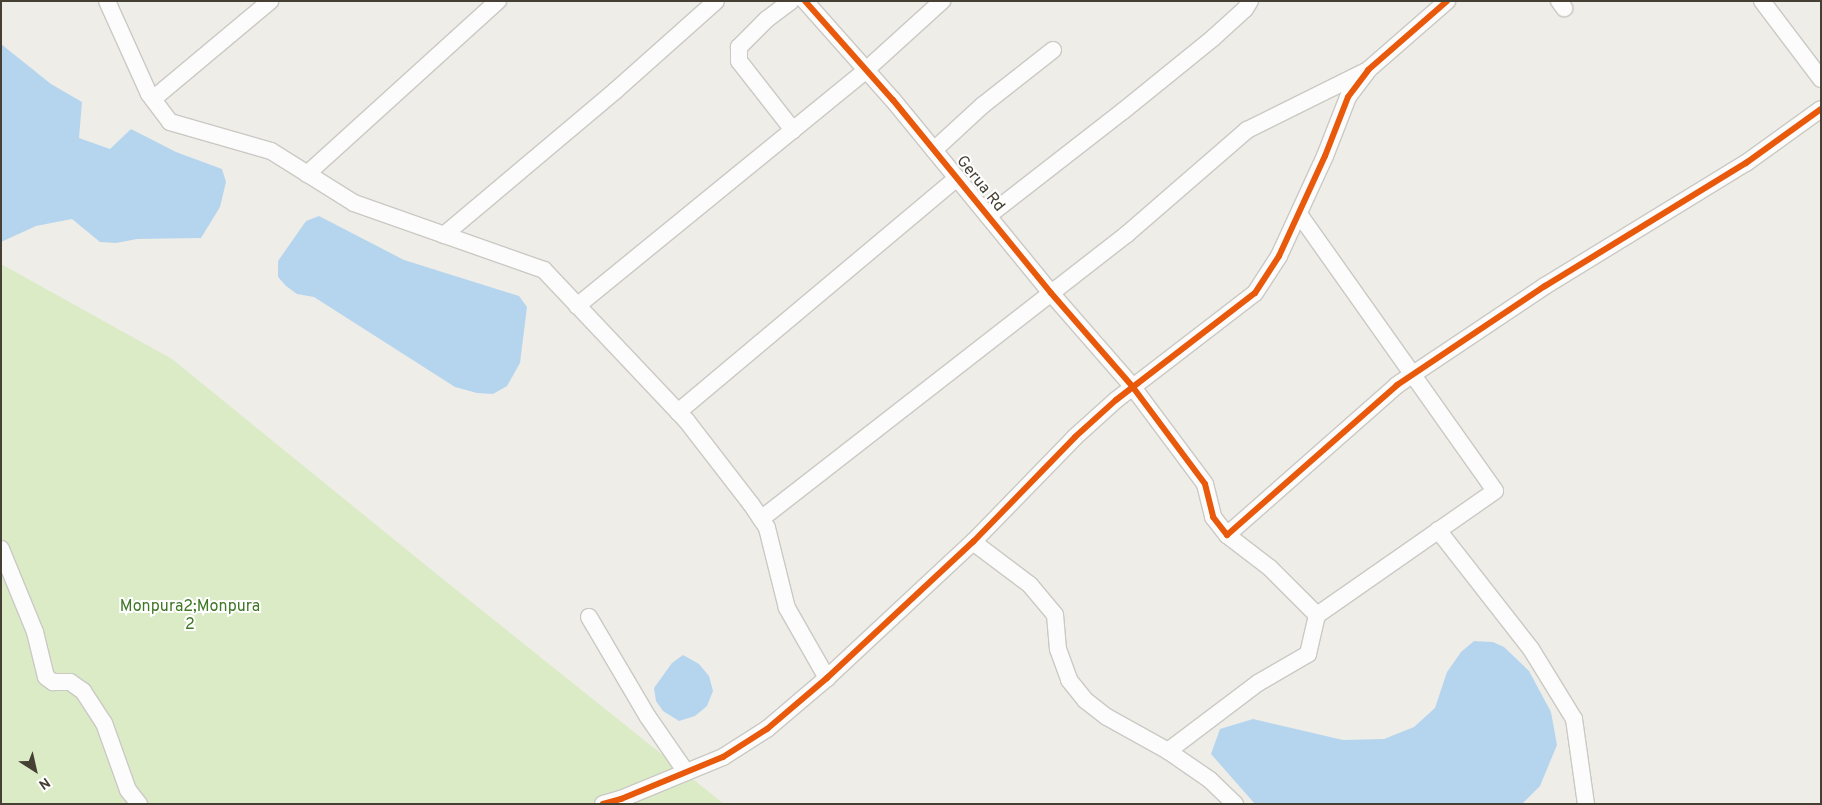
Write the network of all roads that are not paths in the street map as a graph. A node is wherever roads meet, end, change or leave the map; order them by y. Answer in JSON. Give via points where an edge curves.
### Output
{"nodes":[{"id":1,"x":106,"y":1,"type":"edge"},
{"id":2,"x":270,"y":1,"type":"edge"},
{"id":3,"x":498,"y":1,"type":"edge"},
{"id":4,"x":716,"y":1,"type":"edge"},
{"id":5,"x":791,"y":1,"type":"edge"},
{"id":6,"x":805,"y":1,"type":"edge"},
{"id":7,"x":942,"y":1,"type":"edge"},
{"id":8,"x":1447,"y":1,"type":"edge"},
{"id":9,"x":1768,"y":3,"type":"edge"},
{"id":10,"x":1252,"y":4,"type":"edge"},
{"id":11,"x":1053,"y":50,"type":"dead end"},
{"id":12,"x":866,"y":70,"type":"junction"},
{"id":13,"x":1368,"y":70,"type":"junction"},
{"id":14,"x":1821,"y":80,"type":"edge"},
{"id":15,"x":153,"y":100,"type":"junction"},
{"id":16,"x":1821,"y":109,"type":"edge"},
{"id":17,"x":793,"y":130,"type":"junction"},
{"id":18,"x":934,"y":150,"type":"junction"},
{"id":19,"x":307,"y":174,"type":"junction"},
{"id":20,"x":957,"y":178,"type":"junction"},
{"id":21,"x":1299,"y":214,"type":"junction"},
{"id":22,"x":988,"y":216,"type":"junction"},
{"id":23,"x":444,"y":235,"type":"junction"},
{"id":24,"x":1051,"y":293,"type":"junction"},
{"id":25,"x":578,"y":306,"type":"junction"},
{"id":26,"x":1412,"y":374,"type":"junction"},
{"id":27,"x":1132,"y":386,"type":"junction"},
{"id":28,"x":678,"y":412,"type":"junction"},
{"id":29,"x":761,"y":519,"type":"junction"},
{"id":30,"x":1438,"y":530,"type":"junction"},
{"id":31,"x":1227,"y":535,"type":"junction"},
{"id":32,"x":973,"y":542,"type":"junction"},
{"id":33,"x":1,"y":549,"type":"edge"},
{"id":34,"x":1318,"y":615,"type":"junction"},
{"id":35,"x":589,"y":617,"type":"dead end"},
{"id":36,"x":827,"y":678,"type":"junction"},
{"id":37,"x":1168,"y":751,"type":"junction"},
{"id":38,"x":686,"y":772,"type":"junction"},
{"id":39,"x":140,"y":804,"type":"edge"},
{"id":40,"x":603,"y":804,"type":"edge"},
{"id":41,"x":1235,"y":804,"type":"edge"},
{"id":42,"x":1586,"y":804,"type":"edge"}],
"edges":[{"from":1,"to":15,"type":"street"},
{"from":2,"to":15,"type":"street"},
{"from":3,"to":19,"type":"street"},
{"from":4,"to":23,"type":"street"},
{"from":5,"to":17,"type":"street","via":[[739,46],[739,54],[740,61]]},
{"from":6,"to":12,"type":"street","name":"Gerua Rd"},
{"from":7,"to":12,"type":"street"},
{"from":8,"to":13,"type":"street"},
{"from":9,"to":14,"type":"street"},
{"from":10,"to":22,"type":"street","via":[[1123,111]]},
{"from":11,"to":18,"type":"street","via":[[983,105]]},
{"from":12,"to":17,"type":"street"},
{"from":12,"to":18,"type":"street","name":"Gerua Rd"},
{"from":13,"to":21,"type":"street","via":[[1348,97]]},
{"from":13,"to":24,"type":"street","via":[[1248,130],[1127,234]]},
{"from":15,"to":19,"type":"street","via":[[170,122],[271,151]]},
{"from":16,"to":26,"type":"street","via":[[1746,162]]},
{"from":17,"to":25,"type":"street"},
{"from":18,"to":20,"type":"street","name":"Gerua Rd"},
{"from":19,"to":23,"type":"street","via":[[354,203]]},
{"from":20,"to":22,"type":"street","name":"Gerua Rd"},
{"from":20,"to":28,"type":"street"},
{"from":21,"to":26,"type":"street"},
{"from":21,"to":27,"type":"street","via":[[1279,256],[1254,293]]},
{"from":22,"to":24,"type":"street","name":"Gerua Rd"},
{"from":23,"to":25,"type":"street","via":[[544,270]]},
{"from":24,"to":27,"type":"street","name":"Gerua Rd"},
{"from":24,"to":29,"type":"street"},
{"from":25,"to":28,"type":"street"},
{"from":26,"to":30,"type":"street","via":[[1494,491]]},
{"from":26,"to":31,"type":"street"},
{"from":27,"to":31,"type":"street","name":"Gerua Rd","via":[[1205,484],[1213,517]]},
{"from":27,"to":32,"type":"street","via":[[1075,437]]},
{"from":28,"to":29,"type":"street"},
{"from":29,"to":36,"type":"street","via":[[767,528],[787,608]]},
{"from":30,"to":34,"type":"street"},
{"from":30,"to":42,"type":"street","via":[[1532,649],[1574,718]]},
{"from":31,"to":34,"type":"street","name":"Gerua Rd","via":[[1270,568]]},
{"from":32,"to":36,"type":"street"},
{"from":32,"to":37,"type":"street","via":[[1030,585],[1055,615],[1058,649],[1069,680],[1085,700],[1107,717]]},
{"from":33,"to":39,"type":"street","via":[[35,632],[46,676],[53,682],[70,682],[82,691],[104,724],[128,790]]},
{"from":34,"to":37,"type":"street","via":[[1308,654],[1258,683]]},
{"from":35,"to":38,"type":"street","via":[[648,717]]},
{"from":36,"to":38,"type":"street","via":[[766,729],[724,757]]},
{"from":37,"to":41,"type":"street","via":[[1210,780]]},
{"from":38,"to":40,"type":"street"}]}
